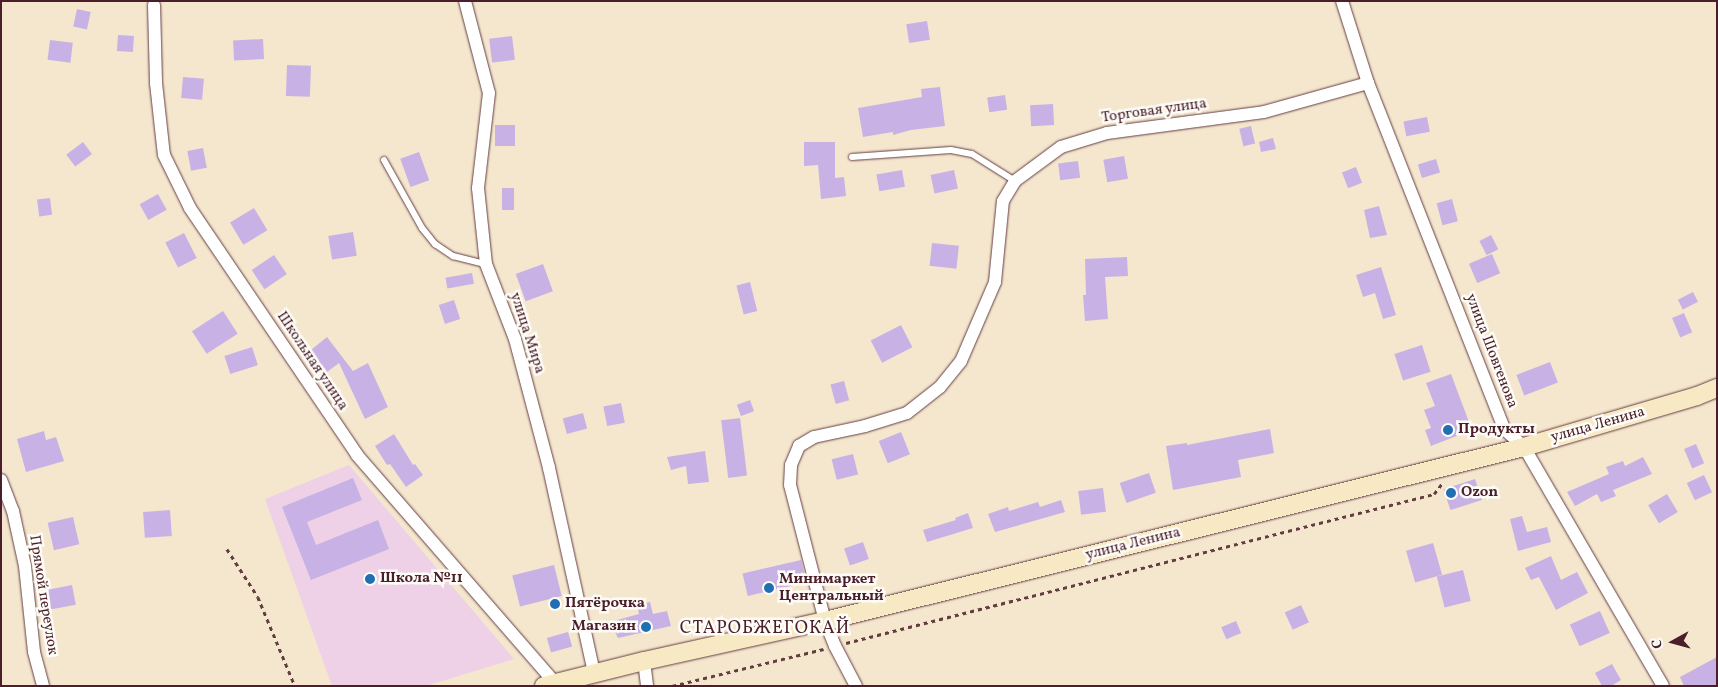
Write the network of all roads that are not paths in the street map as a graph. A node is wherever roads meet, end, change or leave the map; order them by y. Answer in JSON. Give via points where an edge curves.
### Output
{"nodes":[{"id":1,"x":465,"y":1,"type":"edge"},
{"id":2,"x":1342,"y":1,"type":"edge"},
{"id":3,"x":153,"y":2,"type":"edge"},
{"id":4,"x":1368,"y":83,"type":"junction"},
{"id":5,"x":852,"y":157,"type":"dead end"},
{"id":6,"x":384,"y":160,"type":"dead end"},
{"id":7,"x":1015,"y":181,"type":"junction"},
{"id":8,"x":486,"y":264,"type":"junction"},
{"id":9,"x":1717,"y":388,"type":"edge"},
{"id":10,"x":1524,"y":447,"type":"junction"},
{"id":11,"x":1,"y":480,"type":"edge"},
{"id":12,"x":825,"y":621,"type":"junction"},
{"id":13,"x":644,"y":661,"type":"junction"},
{"id":14,"x":594,"y":673,"type":"junction"},
{"id":15,"x":550,"y":684,"type":"edge"},
{"id":16,"x":43,"y":686,"type":"edge"},
{"id":17,"x":647,"y":686,"type":"edge"},
{"id":18,"x":856,"y":686,"type":"edge"},
{"id":19,"x":1663,"y":686,"type":"edge"}],
"edges":[{"from":1,"to":8,"type":"street","name":"улица Мира","via":[[489,93],[478,188]]},
{"from":2,"to":4,"type":"street","name":"улица Шовгенова"},
{"from":3,"to":15,"type":"street","name":"Школьная улица","via":[[156,83],[164,155],[190,208],[357,455]]},
{"from":4,"to":7,"type":"street","name":"Торговая улица","via":[[1264,112],[1107,133],[1061,147]]},
{"from":4,"to":10,"type":"street","name":"улица Шовгенова","via":[[1504,429]]},
{"from":5,"to":7,"type":"lane","via":[[951,150],[972,154]]},
{"from":6,"to":8,"type":"lane","via":[[422,228],[435,244],[453,256]]},
{"from":7,"to":12,"type":"street","name":"Торговая улица","via":[[1003,201],[995,282],[962,361],[940,387],[907,412],[865,426],[814,437],[799,446],[791,465],[790,485]]},
{"from":8,"to":14,"type":"street","name":"улица Мира","via":[[515,339],[550,468]]},
{"from":9,"to":10,"type":"street","name":"улица Ленина"},
{"from":10,"to":12,"type":"street","name":"улица Ленина"},
{"from":10,"to":19,"type":"street","name":"улица Шовгенова"},
{"from":11,"to":16,"type":"street","name":"Прямой переулок","via":[[13,512],[25,566],[34,652]]},
{"from":12,"to":13,"type":"street","name":"улица Ленина"},
{"from":12,"to":18,"type":"street"},
{"from":13,"to":14,"type":"street","name":"улица Ленина"},
{"from":13,"to":17,"type":"street"},
{"from":14,"to":15,"type":"street","name":"улица Ленина"}]}
